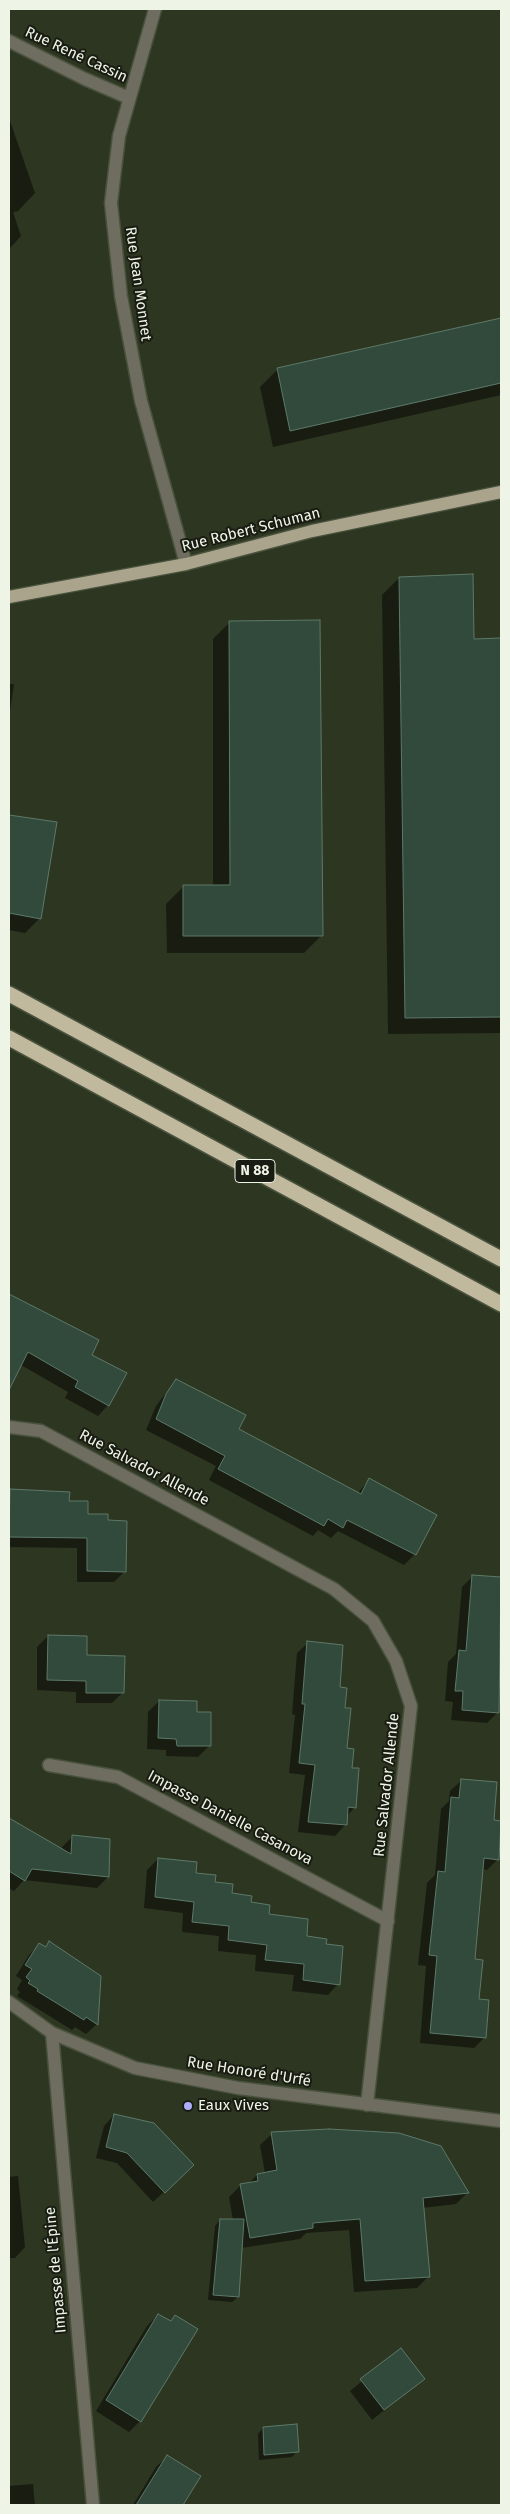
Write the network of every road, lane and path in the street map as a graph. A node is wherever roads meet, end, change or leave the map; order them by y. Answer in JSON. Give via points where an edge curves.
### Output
{"nodes":[{"id":1,"x":155,"y":9,"type":"edge"},
{"id":2,"x":9,"y":41,"type":"edge"},
{"id":3,"x":130,"y":98,"type":"junction"},
{"id":4,"x":501,"y":492,"type":"edge"},
{"id":5,"x":186,"y":564,"type":"junction"},
{"id":6,"x":9,"y":597,"type":"edge"},
{"id":7,"x":9,"y":994,"type":"edge"},
{"id":8,"x":9,"y":1038,"type":"edge"},
{"id":9,"x":501,"y":1258,"type":"edge"},
{"id":10,"x":501,"y":1304,"type":"edge"},
{"id":11,"x":9,"y":1427,"type":"edge"},
{"id":12,"x":49,"y":1765,"type":"dead end"},
{"id":13,"x":388,"y":1921,"type":"junction"},
{"id":14,"x":9,"y":2002,"type":"edge"},
{"id":15,"x":52,"y":2032,"type":"junction"},
{"id":16,"x":367,"y":2105,"type":"junction"},
{"id":17,"x":498,"y":2121,"type":"edge"},
{"id":18,"x":501,"y":2134,"type":"edge"},
{"id":19,"x":93,"y":2505,"type":"edge"}],
"edges":[{"from":1,"to":3,"type":"street","name":"Rue Jean Monnet"},
{"from":2,"to":3,"type":"street","name":"Rue René Cassin"},
{"from":3,"to":5,"type":"street","name":"Rue Jean Monnet","via":[[119,136],[111,203],[121,296],[141,401]]},
{"from":4,"to":5,"type":"main road","name":"Rue Robert Schuman","via":[[312,531]]},
{"from":5,"to":6,"type":"main road","name":"Rue Robert Schuman"},
{"from":7,"to":9,"type":"highway","number":"N 88"},
{"from":8,"to":10,"type":"highway","number":"N 88"},
{"from":11,"to":13,"type":"street","name":"Rue Salvador Allende","via":[[41,1431],[334,1589],[374,1621],[396,1661],[412,1706]]},
{"from":12,"to":13,"type":"street","name":"Impasse Danielle Casanova","via":[[118,1777]]},
{"from":13,"to":16,"type":"street","name":"Rue Salvador Allende"},
{"from":14,"to":15,"type":"street","name":"Rue Honoré d'Urfé"},
{"from":15,"to":16,"type":"street","name":"Rue Honoré d'Urfé","via":[[135,2068],[238,2088]]},
{"from":15,"to":19,"type":"street","name":"Impasse de l'Épine"},
{"from":16,"to":17,"type":"street","name":"Rue Honoré d'Urfé"},
{"from":17,"to":18,"type":"street"}]}
